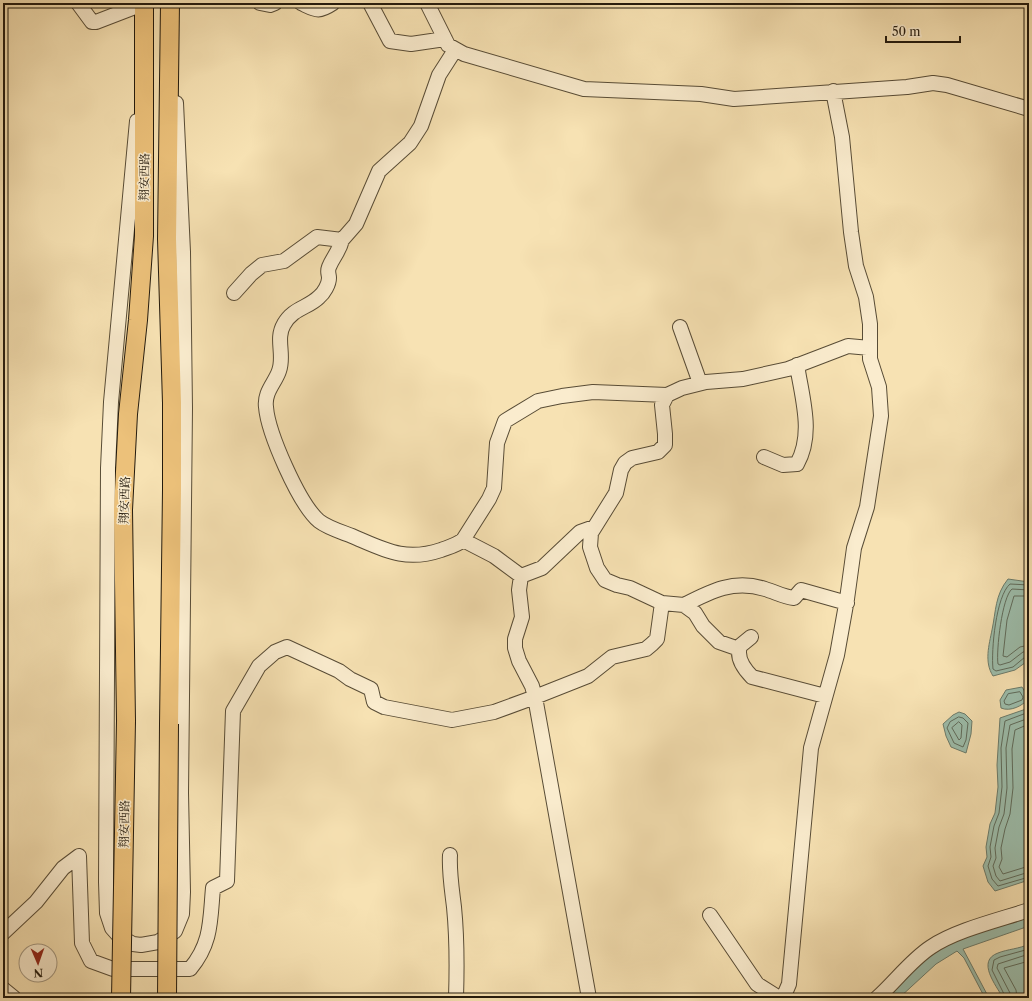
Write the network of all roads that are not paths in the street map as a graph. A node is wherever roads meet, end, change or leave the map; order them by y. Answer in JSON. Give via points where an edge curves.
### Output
{"nodes":[{"id":1,"x":78,"y":3,"type":"edge"},
{"id":2,"x":170,"y":3,"type":"edge"},
{"id":3,"x":260,"y":3,"type":"edge"},
{"id":4,"x":275,"y":3,"type":"edge"},
{"id":5,"x":301,"y":3,"type":"edge"},
{"id":6,"x":333,"y":3,"type":"edge"},
{"id":7,"x":370,"y":3,"type":"edge"},
{"id":8,"x":428,"y":3,"type":"edge"},
{"id":9,"x":144,"y":5,"type":"edge"},
{"id":10,"x":445,"y":39,"type":"junction"},
{"id":11,"x":170,"y":40,"type":"junction"},
{"id":12,"x":455,"y":50,"type":"junction"},
{"id":13,"x":145,"y":53,"type":"junction"},
{"id":14,"x":833,"y":91,"type":"junction"},
{"id":15,"x":1029,"y":109,"type":"edge"},
{"id":16,"x":342,"y":240,"type":"junction"},
{"id":17,"x":234,"y":293,"type":"dead end"},
{"id":18,"x":680,"y":327,"type":"dead end"},
{"id":19,"x":870,"y":348,"type":"junction"},
{"id":20,"x":797,"y":365,"type":"junction"},
{"id":21,"x":700,"y":383,"type":"junction"},
{"id":22,"x":667,"y":395,"type":"junction"},
{"id":23,"x":764,"y":457,"type":"dead end"},
{"id":24,"x":594,"y":527,"type":"junction"},
{"id":25,"x":463,"y":540,"type":"junction"},
{"id":26,"x":522,"y":576,"type":"junction"},
{"id":27,"x":662,"y":603,"type":"junction"},
{"id":28,"x":847,"y":603,"type":"junction"},
{"id":29,"x":684,"y":605,"type":"junction"},
{"id":30,"x":750,"y":637,"type":"dead end"},
{"id":31,"x":739,"y":649,"type":"junction"},
{"id":32,"x":825,"y":696,"type":"junction"},
{"id":33,"x":535,"y":697,"type":"junction"},
{"id":34,"x":450,"y":854,"type":"dead end"},
{"id":35,"x":1029,"y":910,"type":"edge"},
{"id":36,"x":710,"y":914,"type":"dead end"},
{"id":37,"x":5,"y":928,"type":"edge"},
{"id":38,"x":3,"y":989,"type":"edge"},
{"id":39,"x":14,"y":998,"type":"edge"},
{"id":40,"x":120,"y":998,"type":"edge"},
{"id":41,"x":167,"y":998,"type":"edge"},
{"id":42,"x":456,"y":998,"type":"edge"},
{"id":43,"x":589,"y":998,"type":"edge"},
{"id":44,"x":779,"y":998,"type":"edge"},
{"id":45,"x":783,"y":998,"type":"edge"},
{"id":46,"x":877,"y":998,"type":"edge"}],
"edges":[{"from":1,"to":9,"type":"street","via":[[92,22]]},
{"from":2,"to":11,"type":"main road","name":"翔安西路"},
{"from":3,"to":4,"type":"street"},
{"from":5,"to":6,"type":"street","via":[[318,10]]},
{"from":7,"to":10,"type":"street","via":[[390,41],[411,44]]},
{"from":8,"to":10,"type":"street"},
{"from":9,"to":13,"type":"main road","name":"翔安西路"},
{"from":10,"to":12,"type":"street"},
{"from":11,"to":13,"type":"street","via":[[178,134],[185,408],[181,785],[183,892],[182,914],[175,931],[158,942],[141,945],[120,937],[112,928],[107,913],[106,672],[111,402],[128,199]]},
{"from":11,"to":41,"type":"main road","name":"翔安西路","bridge":true,"via":[[167,239],[172,490]]},
{"from":12,"to":14,"type":"street","via":[[584,89],[701,94],[734,99]]},
{"from":12,"to":16,"type":"street","via":[[439,75],[422,126],[410,143],[379,171],[356,224]]},
{"from":13,"to":40,"type":"main road","name":"翔安西路","bridge":true,"via":[[144,236],[128,414],[123,510],[126,720]]},
{"from":14,"to":15,"type":"street","via":[[947,84]]},
{"from":14,"to":19,"type":"street","via":[[842,137],[856,266],[866,297],[870,324]]},
{"from":16,"to":17,"type":"street","via":[[317,237],[284,261],[262,265]]},
{"from":16,"to":25,"type":"street","via":[[329,266],[326,289],[319,298],[290,314],[279,333],[280,370],[268,391],[266,406],[274,437],[298,492],[320,522],[381,548],[414,556],[448,548]]},
{"from":18,"to":21,"type":"street"},
{"from":19,"to":20,"type":"street","via":[[848,346]]},
{"from":19,"to":28,"type":"street","via":[[870,359],[879,387],[881,416],[867,507],[854,548]]},
{"from":20,"to":21,"type":"street","via":[[756,377]]},
{"from":20,"to":23,"type":"street","via":[[806,430],[806,443],[801,457],[797,464],[789,466]]},
{"from":21,"to":22,"type":"street"},
{"from":22,"to":24,"type":"street","via":[[662,405],[664,445],[658,452],[625,462],[620,470],[616,493]]},
{"from":22,"to":25,"type":"street","via":[[593,392],[562,396],[538,401],[505,421],[497,443],[494,488]]},
{"from":24,"to":26,"type":"street","via":[[580,532],[542,568]]},
{"from":24,"to":27,"type":"street","via":[[590,547],[597,568],[605,580]]},
{"from":25,"to":26,"type":"street","via":[[494,556]]},
{"from":26,"to":33,"type":"street","via":[[519,590],[522,617],[515,648]]},
{"from":27,"to":29,"type":"street"},
{"from":27,"to":33,"type":"street","via":[[657,639],[652,644],[612,657],[588,676]]},
{"from":28,"to":29,"type":"street","via":[[801,590],[794,598],[746,585],[709,591]]},
{"from":28,"to":32,"type":"street","via":[[837,655]]},
{"from":29,"to":31,"type":"street","via":[[719,642]]},
{"from":30,"to":31,"type":"street"},
{"from":31,"to":32,"type":"street","via":[[745,670],[752,677]]},
{"from":32,"to":45,"type":"street","via":[[811,748],[788,984]]},
{"from":33,"to":37,"type":"street","via":[[494,712],[452,720],[384,707],[374,702],[371,689],[339,671],[287,647],[275,652],[259,660],[233,711],[227,882],[213,888],[209,937],[199,959],[190,969],[113,969],[91,961],[82,943],[79,856],[63,868],[36,902]]},
{"from":33,"to":43,"type":"street"},
{"from":34,"to":42,"type":"street"},
{"from":35,"to":46,"type":"street","via":[[966,931],[932,946],[916,958]]},
{"from":36,"to":44,"type":"street","via":[[757,984]]},
{"from":38,"to":39,"type":"street"}]}
